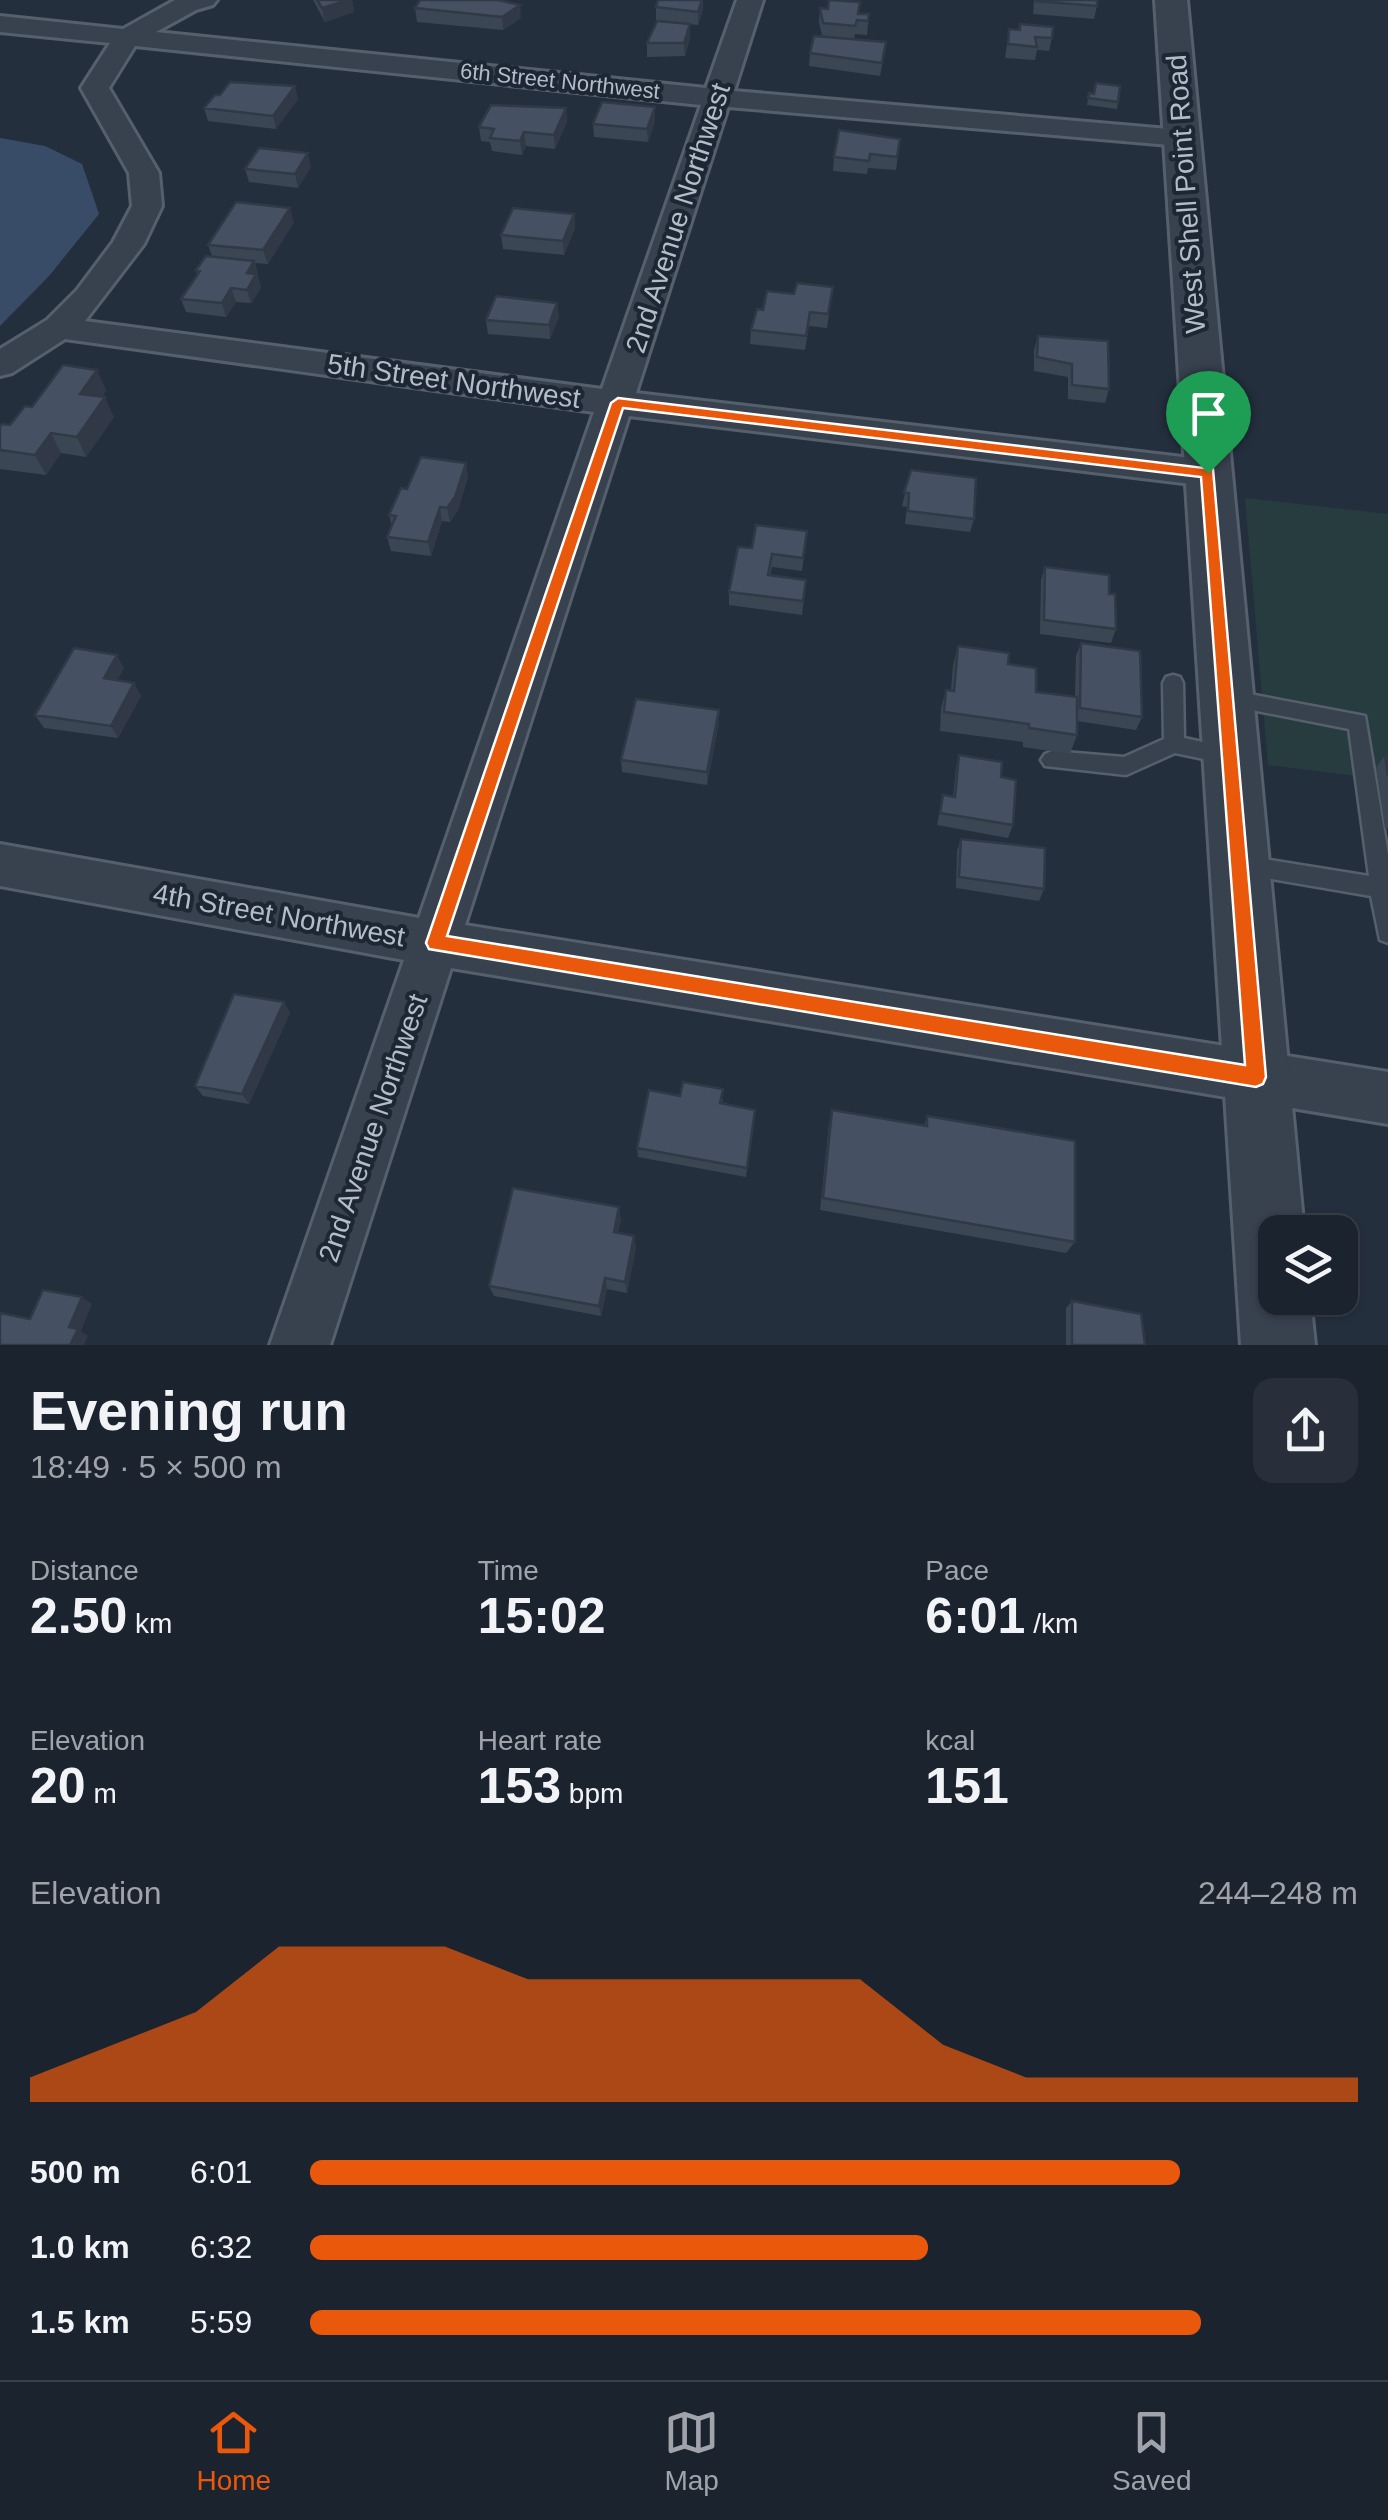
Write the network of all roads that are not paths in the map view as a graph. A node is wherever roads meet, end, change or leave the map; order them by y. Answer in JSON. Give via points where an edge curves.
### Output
{"nodes":[{"id":1,"x":204,"y":0,"type":"edge"},
{"id":2,"x":750,"y":0,"type":"edge"},
{"id":3,"x":1171,"y":0,"type":"edge"},
{"id":4,"x":0,"y":24,"type":"edge"},
{"id":5,"x":127,"y":37,"type":"junction"},
{"id":6,"x":717,"y":98,"type":"junction"},
{"id":7,"x":1181,"y":137,"type":"junction"},
{"id":8,"x":59,"y":328,"type":"junction"},
{"id":9,"x":0,"y":365,"type":"edge"},
{"id":10,"x":618,"y":403,"type":"junction"},
{"id":11,"x":1208,"y":473,"type":"junction"},
{"id":12,"x":1173,"y":683,"type":"dead end"},
{"id":13,"x":1226,"y":698,"type":"junction"},
{"id":14,"x":1174,"y":744,"type":"junction"},
{"id":15,"x":1230,"y":755,"type":"junction"},
{"id":16,"x":1052,"y":760,"type":"edge"},
{"id":17,"x":0,"y":865,"type":"edge"},
{"id":18,"x":1240,"y":865,"type":"junction"},
{"id":19,"x":1382,"y":888,"type":"junction"},
{"id":20,"x":1388,"y":933,"type":"edge"},
{"id":21,"x":436,"y":943,"type":"junction"},
{"id":22,"x":1256,"y":1077,"type":"junction"},
{"id":23,"x":1388,"y":1098,"type":"edge"},
{"id":24,"x":300,"y":1345,"type":"edge"},
{"id":25,"x":1278,"y":1345,"type":"edge"}],
"edges":[{"from":1,"to":5,"type":"street"},
{"from":2,"to":6,"type":"street","name":"2nd Avenue Northwest"},
{"from":3,"to":7,"type":"street","name":"West Shell Point Road"},
{"from":4,"to":5,"type":"street","name":"6th Street Northwest"},
{"from":5,"to":6,"type":"street","name":"6th Street Northwest"},
{"from":5,"to":8,"type":"street","via":[[95,88],[144,173],[147,206],[128,244]]},
{"from":6,"to":7,"type":"street","name":"6th Street Northwest"},
{"from":6,"to":10,"type":"street","name":"2nd Avenue Northwest"},
{"from":7,"to":11,"type":"street","name":"West Shell Point Road"},
{"from":8,"to":9,"type":"street"},
{"from":8,"to":10,"type":"street","name":"5th Street Northwest"},
{"from":10,"to":11,"type":"street","name":"5th Street Northwest"},
{"from":10,"to":21,"type":"street","name":"2nd Avenue Northwest"},
{"from":11,"to":13,"type":"street","name":"West Shell Point Road"},
{"from":12,"to":14,"type":"lane"},
{"from":13,"to":15,"type":"street","name":"West Shell Point Road"},
{"from":13,"to":19,"type":"lane","via":[[1358,722]]},
{"from":14,"to":15,"type":"lane"},
{"from":14,"to":16,"type":"lane","via":[[1126,766]]},
{"from":15,"to":18,"type":"street","name":"West Shell Point Road"},
{"from":17,"to":21,"type":"street","name":"4th Street Northwest"},
{"from":18,"to":19,"type":"lane"},
{"from":18,"to":22,"type":"street","name":"West Shell Point Road"},
{"from":19,"to":20,"type":"lane"},
{"from":21,"to":22,"type":"street","name":"4th Street Northwest"},
{"from":21,"to":24,"type":"street","name":"2nd Avenue Northwest"},
{"from":22,"to":23,"type":"street","name":"4th Street Northwest"},
{"from":22,"to":25,"type":"street","name":"West Shell Point Road"}]}
